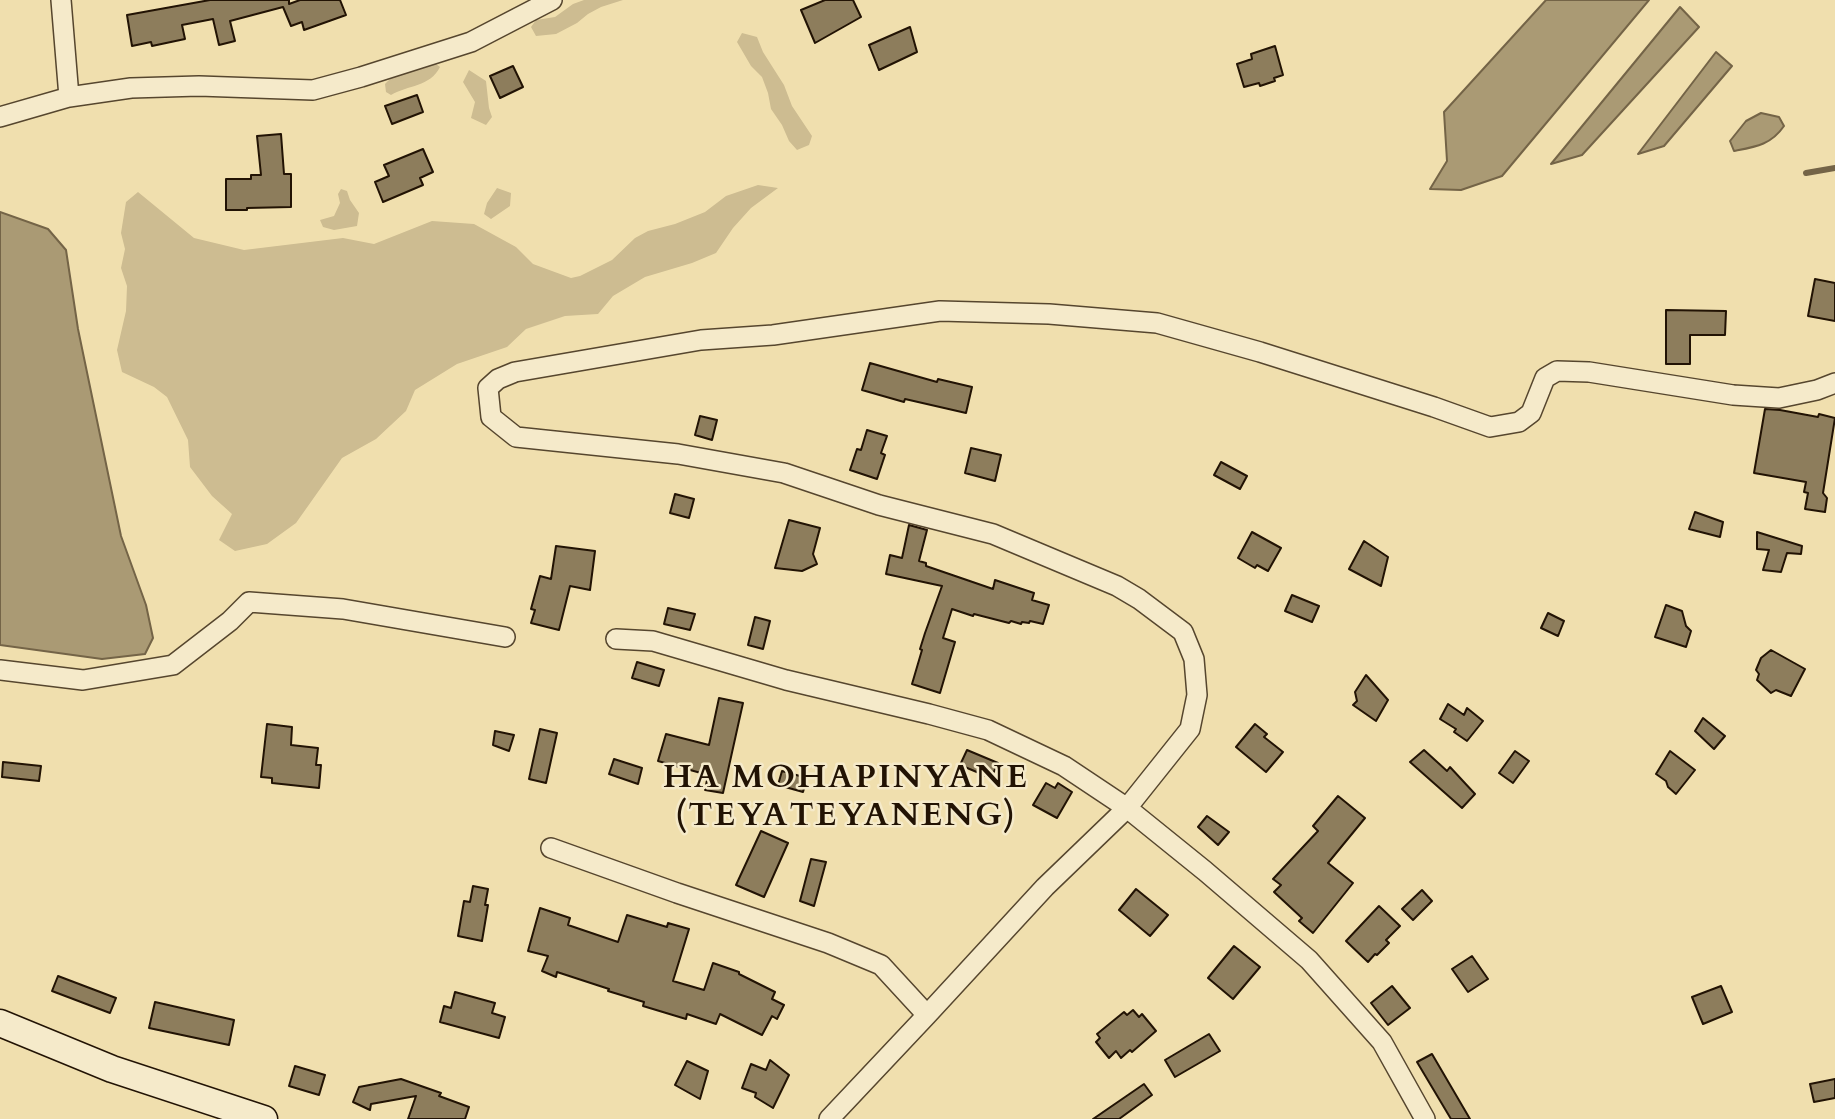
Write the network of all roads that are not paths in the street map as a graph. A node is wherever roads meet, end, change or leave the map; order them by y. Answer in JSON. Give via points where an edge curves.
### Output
{"nodes":[{"id":1,"x":61,"y":0,"type":"edge"},
{"id":2,"x":552,"y":0,"type":"edge"},
{"id":3,"x":69,"y":97,"type":"junction"},
{"id":4,"x":0,"y":117,"type":"edge"},
{"id":5,"x":1835,"y":383,"type":"edge"},
{"id":6,"x":505,"y":637,"type":"dead end"},
{"id":7,"x":616,"y":639,"type":"dead end"},
{"id":8,"x":0,"y":670,"type":"edge"},
{"id":9,"x":1127,"y":808,"type":"junction"},
{"id":10,"x":551,"y":848,"type":"dead end"},
{"id":11,"x":927,"y":1015,"type":"junction"},
{"id":12,"x":0,"y":1023,"type":"edge"},
{"id":13,"x":264,"y":1119,"type":"edge"},
{"id":14,"x":829,"y":1119,"type":"edge"},
{"id":15,"x":1424,"y":1119,"type":"edge"}],
"edges":[{"from":1,"to":3,"type":"street"},
{"from":2,"to":3,"type":"street","via":[[471,42],[313,90],[199,86],[131,88]]},
{"from":3,"to":4,"type":"street"},
{"from":5,"to":9,"type":"street","via":[[1779,398],[1557,371],[1545,378],[1531,413],[1518,422],[1490,427],[1157,323],[940,311],[688,342],[515,372],[488,388],[491,417],[516,437],[678,454],[784,473],[879,505],[993,534],[1139,599],[1183,632],[1194,659],[1197,695],[1190,729]]},
{"from":6,"to":8,"type":"street","via":[[343,609],[249,602],[173,665],[83,680]]},
{"from":7,"to":9,"type":"street","via":[[653,641],[786,680],[988,730],[1064,766]]},
{"from":9,"to":11,"type":"street","via":[[1045,887]]},
{"from":9,"to":15,"type":"street","via":[[1309,960],[1382,1042]]},
{"from":10,"to":11,"type":"street","via":[[881,965]]},
{"from":11,"to":14,"type":"street"},
{"from":12,"to":13,"type":"main road","via":[[112,1069]]}]}
